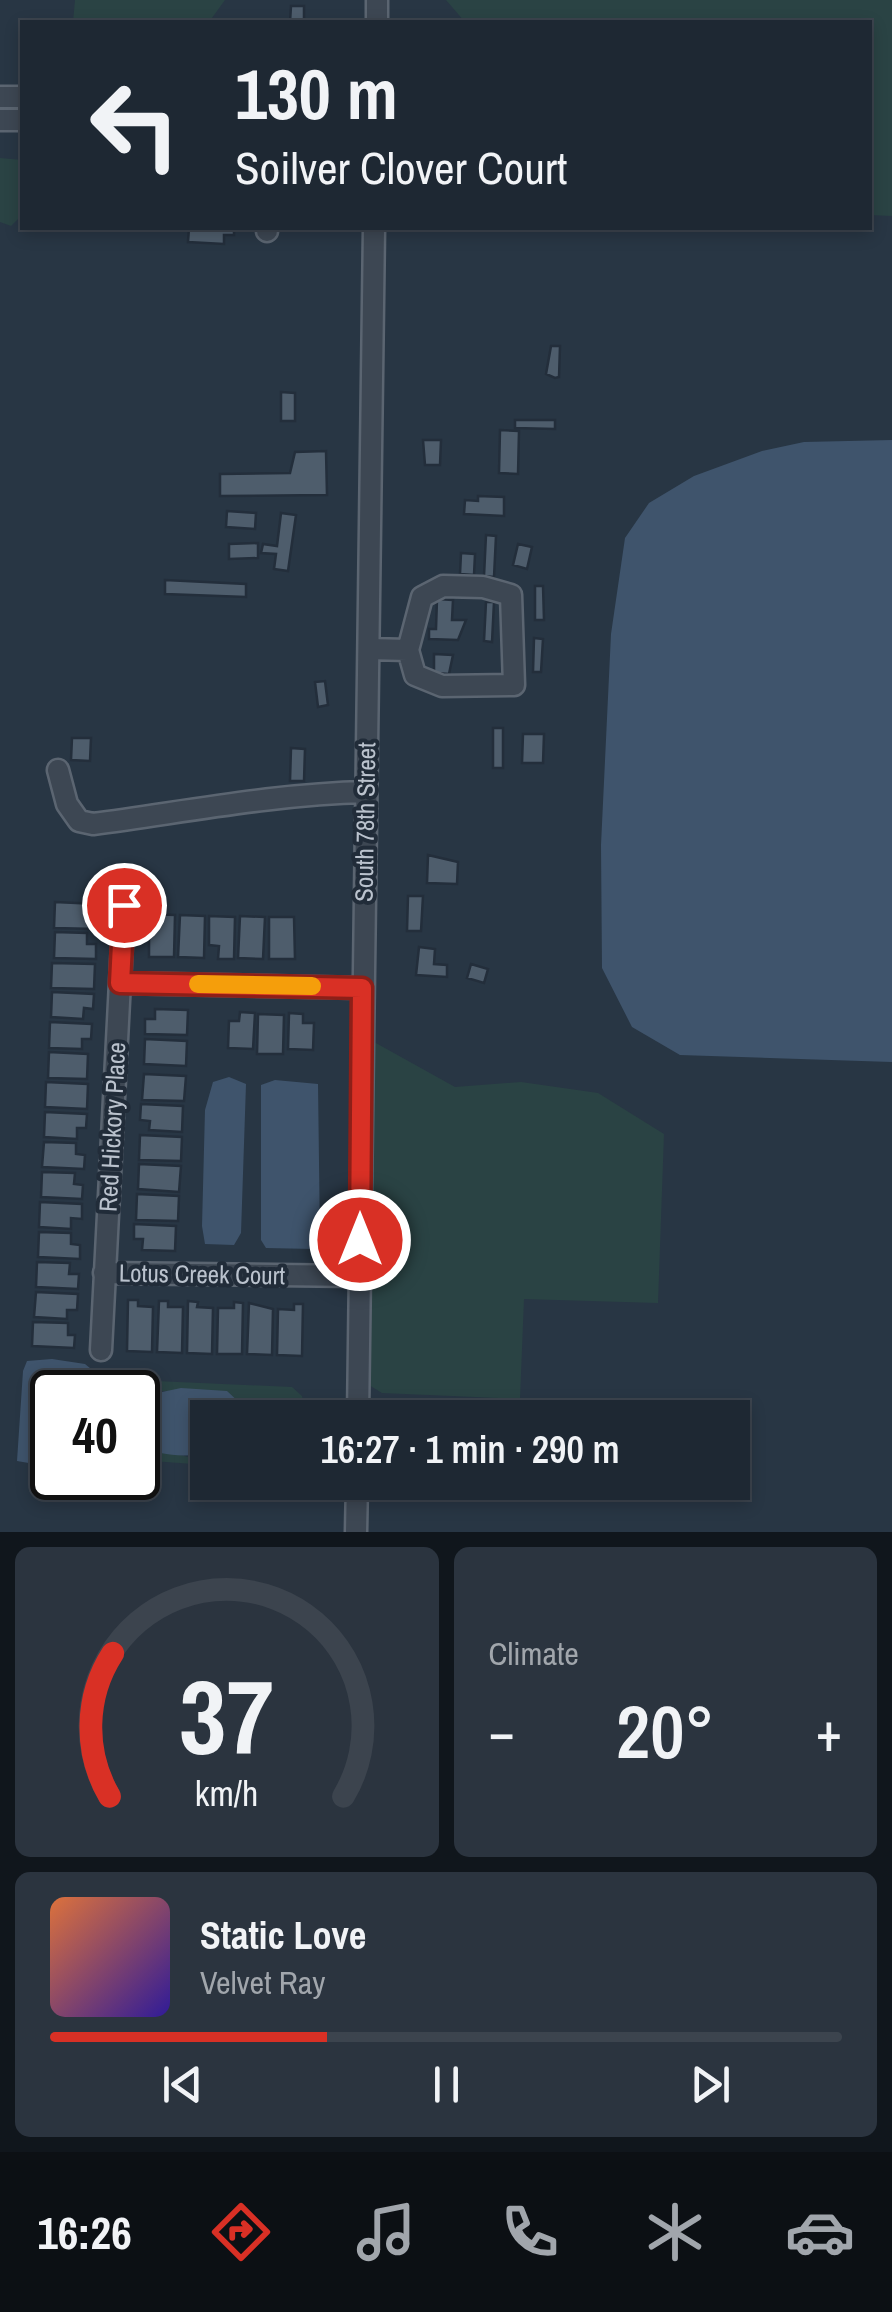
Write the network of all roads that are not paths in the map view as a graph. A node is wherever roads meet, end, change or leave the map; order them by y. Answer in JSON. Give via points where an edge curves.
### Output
{"nodes":[{"id":1,"x":374,"y":230,"type":"edge"},
{"id":2,"x":368,"y":649,"type":"junction"},
{"id":3,"x":408,"y":650,"type":"junction"},
{"id":4,"x":58,"y":770,"type":"dead end"},
{"id":5,"x":366,"y":792,"type":"junction"},
{"id":6,"x":124,"y":905,"type":"dead end"},
{"id":7,"x":120,"y":983,"type":"junction"},
{"id":8,"x":362,"y":988,"type":"junction"},
{"id":9,"x":104,"y":1272,"type":"junction"},
{"id":10,"x":360,"y":1276,"type":"junction"},
{"id":11,"x":101,"y":1350,"type":"dead end"},
{"id":12,"x":358,"y":1400,"type":"edge"},
{"id":13,"x":357,"y":1500,"type":"edge"},
{"id":14,"x":356,"y":1532,"type":"edge"}],
"edges":[{"from":1,"to":2,"type":"street","name":"South 78th Street"},
{"from":2,"to":3,"type":"street"},
{"from":2,"to":5,"type":"street","name":"South 78th Street"},
{"from":3,"to":3,"type":"street","via":[[414,675],[427,681],[514,686],[511,595],[483,587],[432,588],[422,597]]},
{"from":4,"to":5,"type":"street","via":[[67,804],[79,821],[93,824],[305,792]]},
{"from":5,"to":8,"type":"street","name":"South 78th Street"},
{"from":6,"to":7,"type":"street","name":"Red Hickory Place"},
{"from":7,"to":8,"type":"street"},
{"from":7,"to":9,"type":"street","name":"Red Hickory Place"},
{"from":8,"to":10,"type":"street","name":"South 78th Street"},
{"from":9,"to":10,"type":"street","name":"Lotus Creek Court"},
{"from":9,"to":11,"type":"street","name":"Red Hickory Place"},
{"from":10,"to":12,"type":"street","name":"South 78th Street"},
{"from":13,"to":14,"type":"street"}]}
